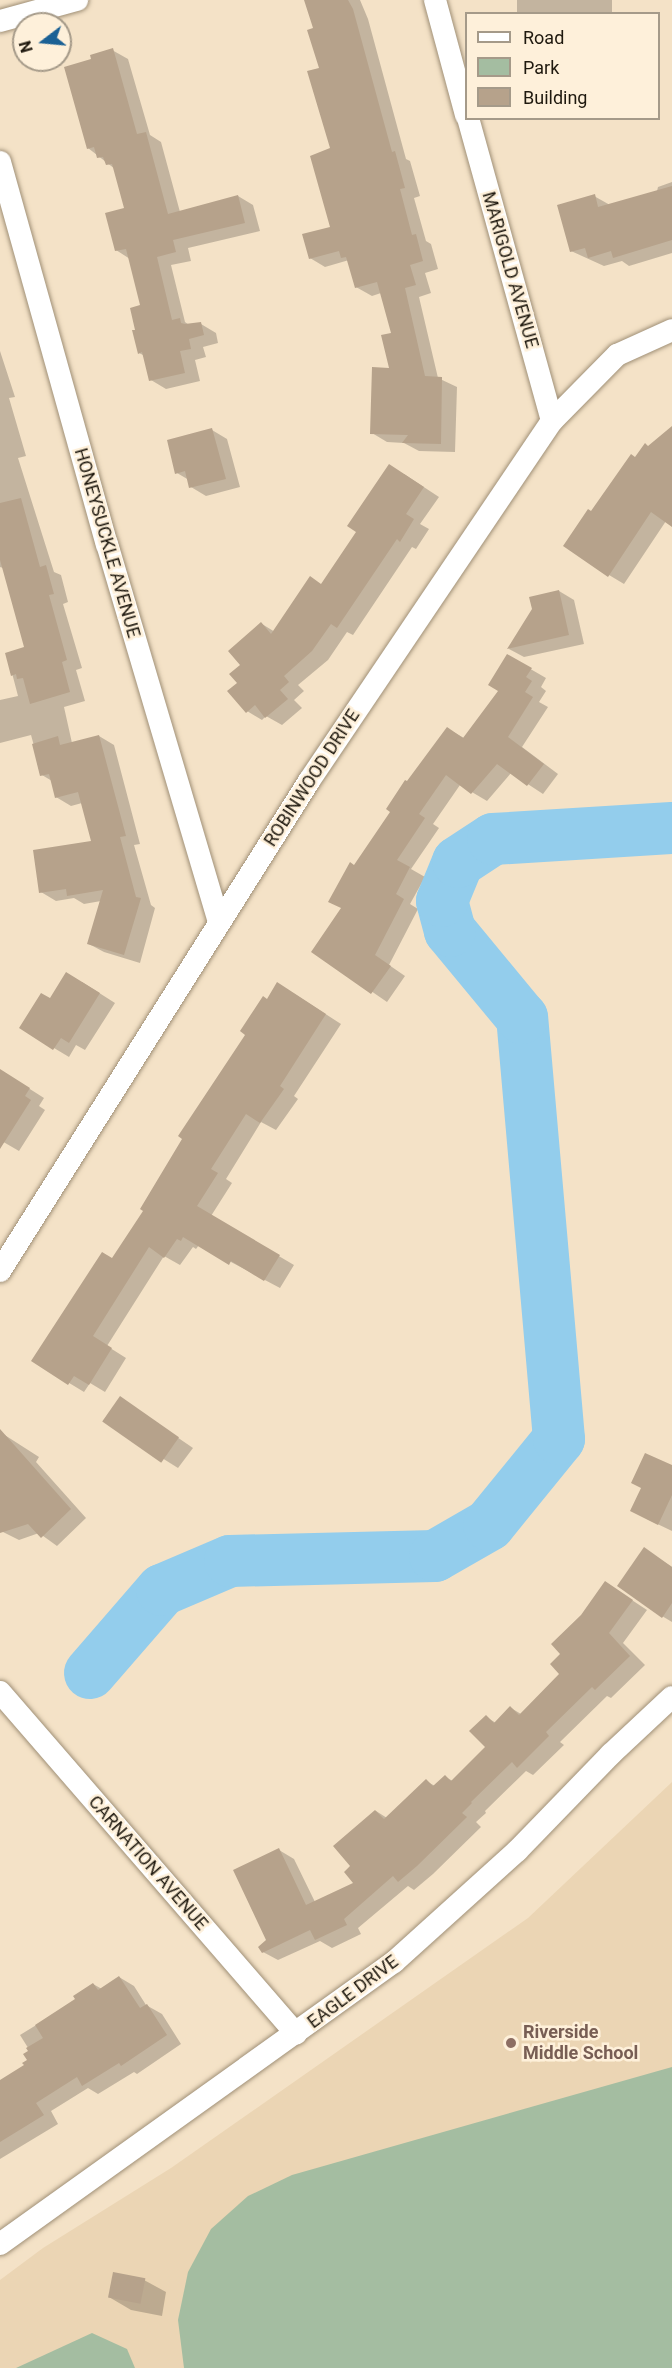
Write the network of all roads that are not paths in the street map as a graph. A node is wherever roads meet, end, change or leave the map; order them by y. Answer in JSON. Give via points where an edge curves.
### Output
{"nodes":[{"id":1,"x":77,"y":0,"type":"edge"},
{"id":2,"x":435,"y":0,"type":"edge"},
{"id":3,"x":0,"y":21,"type":"edge"},
{"id":4,"x":465,"y":110,"type":"edge"},
{"id":5,"x":468,"y":120,"type":"edge"},
{"id":6,"x":0,"y":162,"type":"edge"},
{"id":7,"x":672,"y":330,"type":"edge"},
{"id":8,"x":552,"y":421,"type":"junction"},
{"id":9,"x":219,"y":922,"type":"junction"},
{"id":10,"x":0,"y":1271,"type":"edge"},
{"id":11,"x":0,"y":1692,"type":"edge"},
{"id":12,"x":672,"y":1697,"type":"edge"},
{"id":13,"x":296,"y":2034,"type":"junction"},
{"id":14,"x":0,"y":2244,"type":"edge"}],
"edges":[{"from":1,"to":3,"type":"street"},
{"from":2,"to":4,"type":"street","name":"MARIGOLD AVENUE"},
{"from":5,"to":8,"type":"street","name":"MARIGOLD AVENUE"},
{"from":6,"to":9,"type":"street","name":"HONEYSUCKLE AVENUE"},
{"from":7,"to":8,"type":"street","name":"ROBINWOOD DRIVE","via":[[616,355]]},
{"from":8,"to":9,"type":"street","name":"ROBINWOOD DRIVE","via":[[309,781]]},
{"from":9,"to":10,"type":"street","name":"ROBINWOOD DRIVE"},
{"from":11,"to":13,"type":"street","name":"CARNATION AVENUE"},
{"from":12,"to":13,"type":"street","name":"EAGLE DRIVE","via":[[517,1851],[394,1962]]},
{"from":13,"to":14,"type":"street","name":"EAGLE DRIVE"}]}
